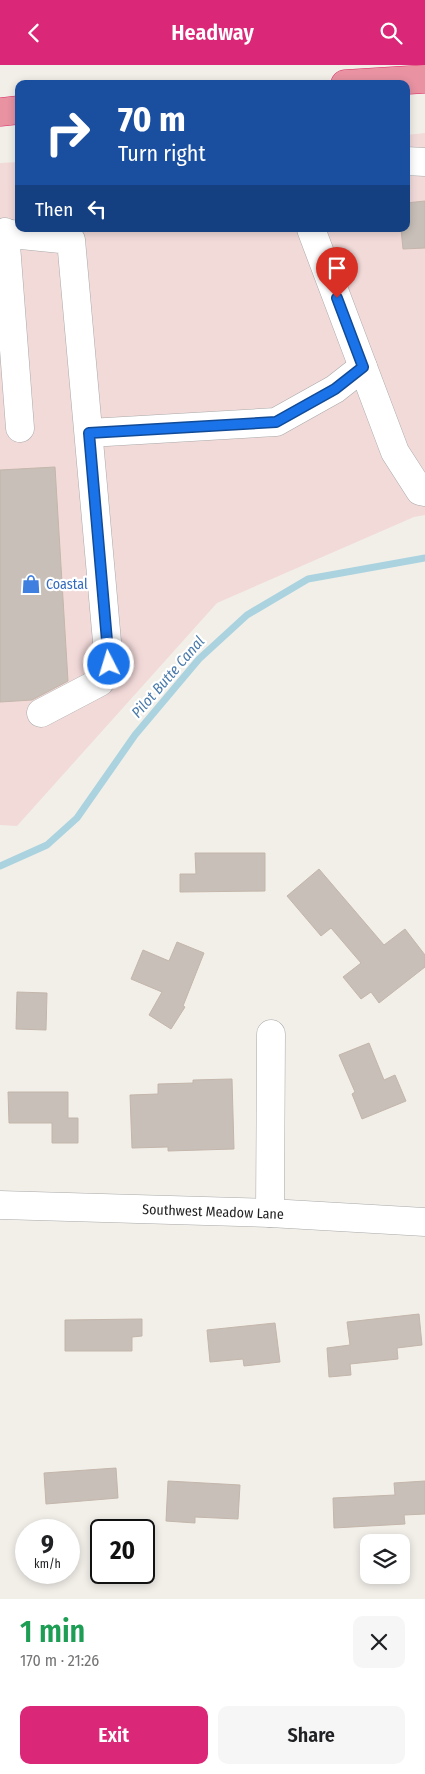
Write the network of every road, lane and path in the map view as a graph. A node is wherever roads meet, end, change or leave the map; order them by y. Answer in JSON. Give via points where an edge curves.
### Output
{"nodes":[{"id":1,"x":425,"y":79,"type":"edge"},
{"id":2,"x":409,"y":80,"type":"edge"},
{"id":3,"x":15,"y":110,"type":"edge"},
{"id":4,"x":0,"y":112,"type":"edge"},
{"id":5,"x":410,"y":161,"type":"edge"},
{"id":6,"x":425,"y":162,"type":"edge"},
{"id":7,"x":311,"y":232,"type":"edge"},
{"id":8,"x":3,"y":233,"type":"edge"},
{"id":9,"x":363,"y":367,"type":"junction"},
{"id":10,"x":20,"y":428,"type":"dead end"},
{"id":11,"x":89,"y":433,"type":"junction"},
{"id":12,"x":423,"y":492,"type":"edge"},
{"id":13,"x":42,"y":713,"type":"dead end"},
{"id":14,"x":271,"y":1034,"type":"dead end"},
{"id":15,"x":0,"y":1205,"type":"edge"},
{"id":16,"x":270,"y":1213,"type":"junction"},
{"id":17,"x":425,"y":1222,"type":"edge"}],
"edges":[{"from":1,"to":2,"type":"highway"},
{"from":3,"to":4,"type":"highway"},
{"from":5,"to":6,"type":"street"},
{"from":7,"to":9,"type":"street"},
{"from":8,"to":10,"type":"street"},
{"from":8,"to":11,"type":"street","via":[[71,239]]},
{"from":9,"to":11,"type":"street","via":[[335,389],[276,422]]},
{"from":9,"to":12,"type":"street","via":[[395,452]]},
{"from":11,"to":13,"type":"street","via":[[109,664],[100,683]]},
{"from":14,"to":16,"type":"street"},
{"from":15,"to":16,"type":"street","name":"Southwest Meadow Lane"},
{"from":16,"to":17,"type":"street","name":"Southwest Meadow Lane"}]}
